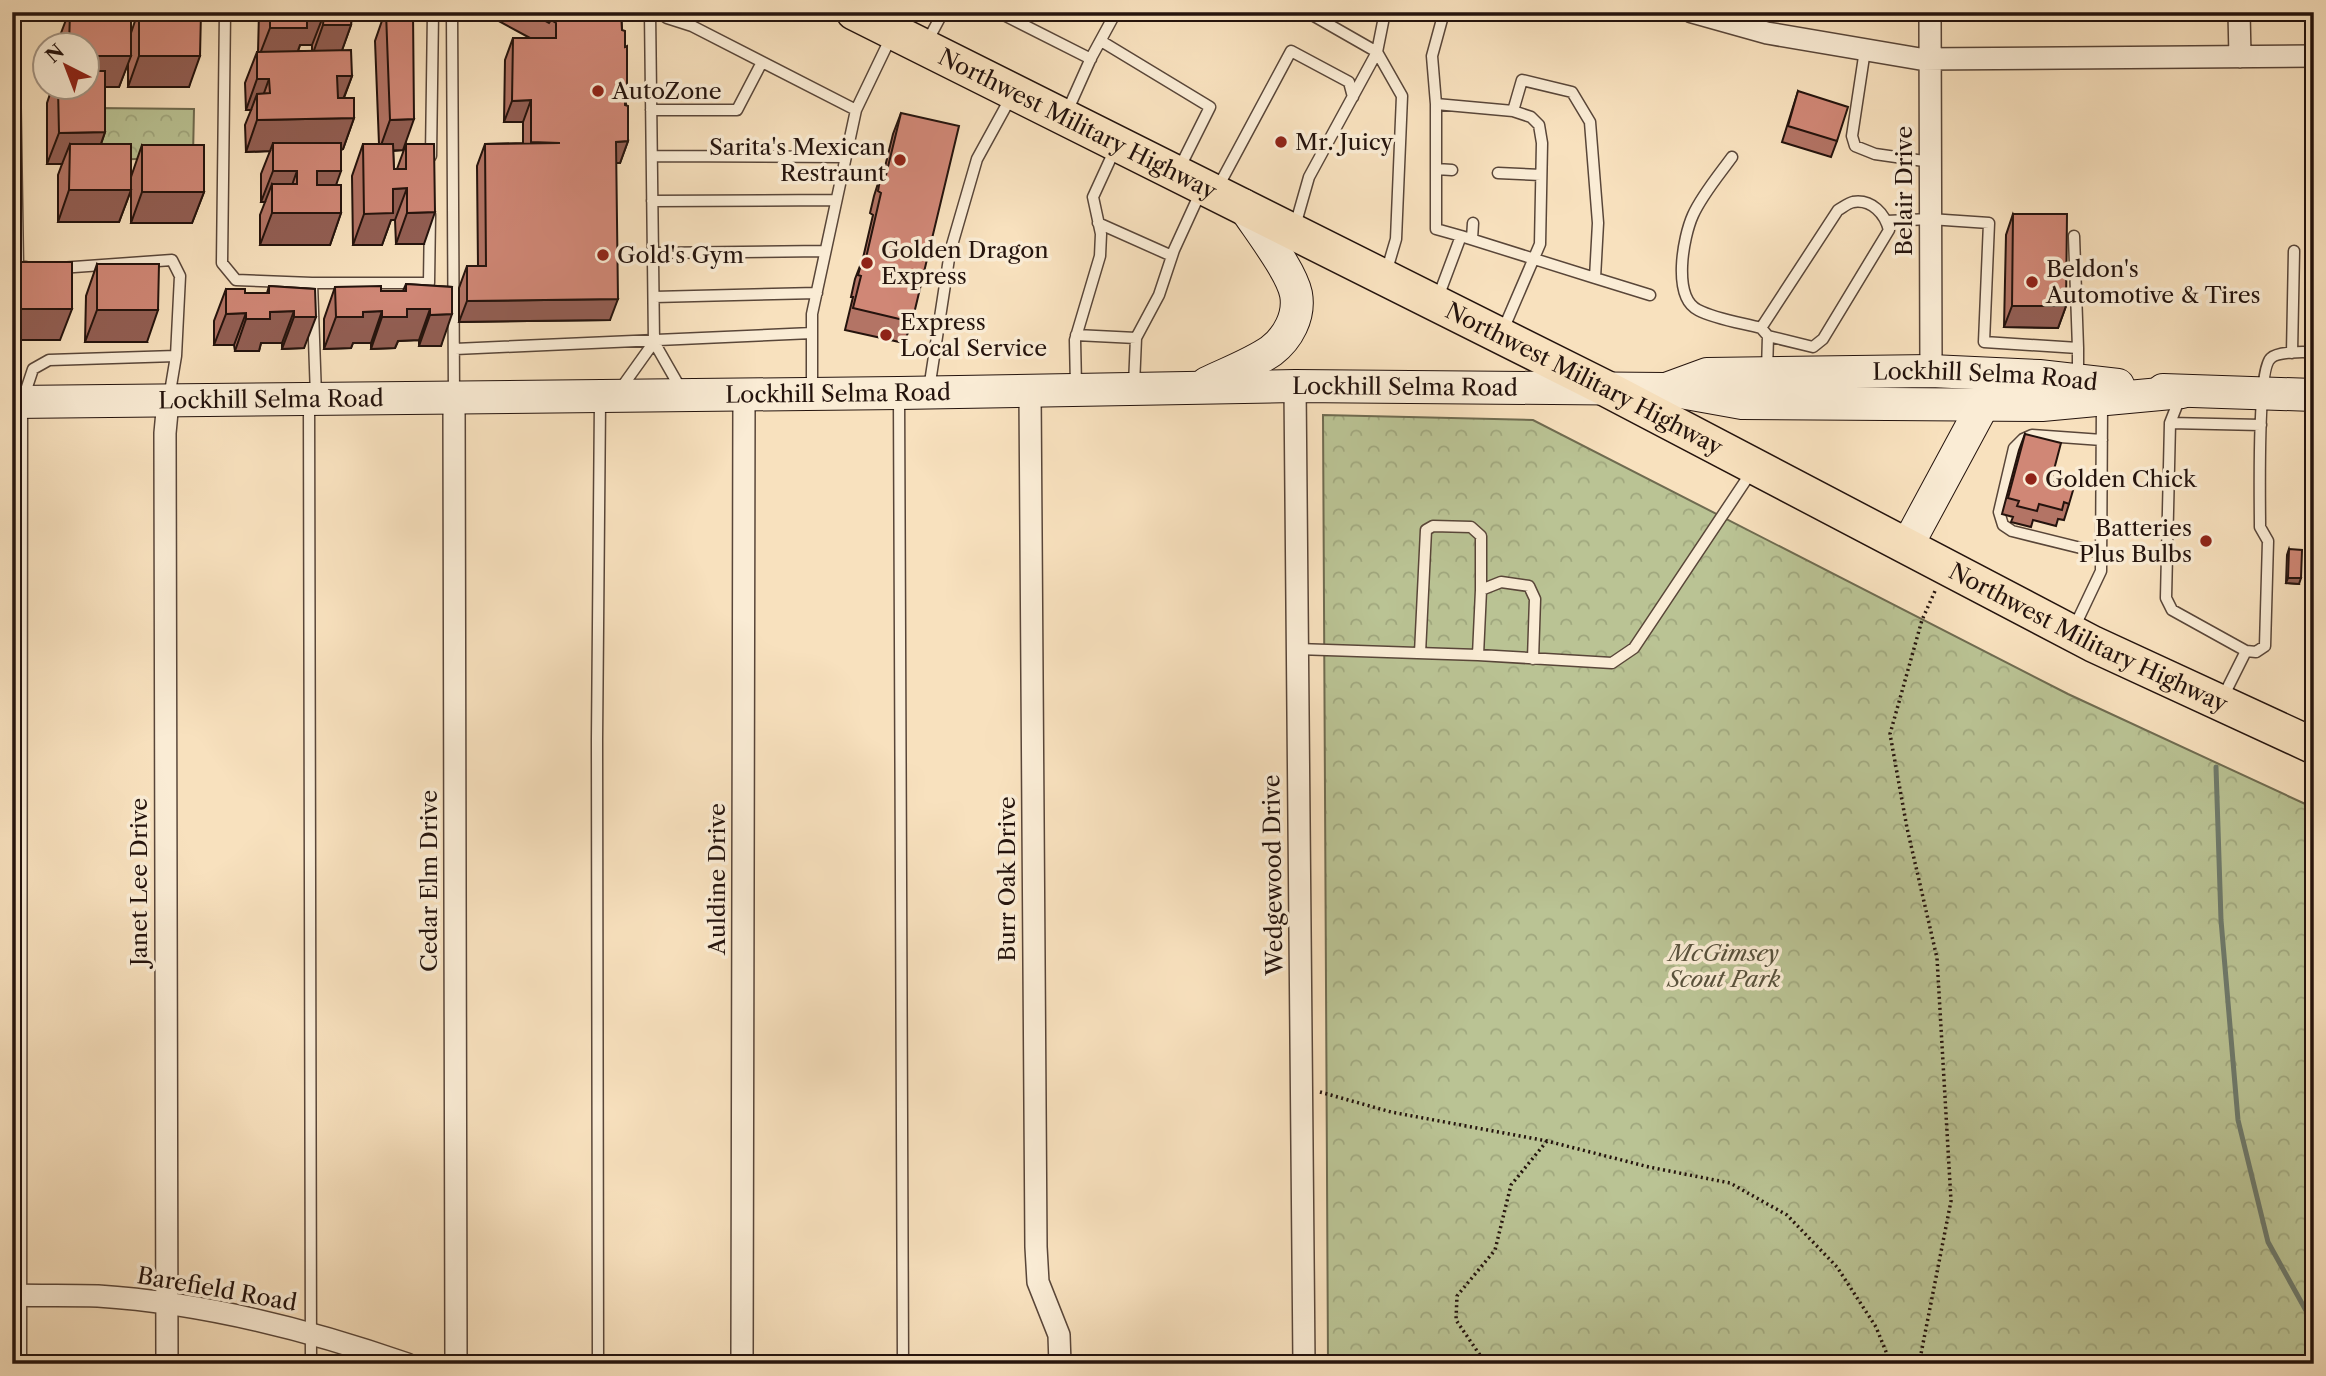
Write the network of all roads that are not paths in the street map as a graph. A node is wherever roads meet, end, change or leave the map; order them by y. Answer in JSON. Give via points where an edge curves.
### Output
{"nodes":[{"id":1,"x":14,"y":12,"type":"edge"},
{"id":2,"x":225,"y":12,"type":"edge"},
{"id":3,"x":433,"y":12,"type":"edge"},
{"id":4,"x":452,"y":12,"type":"edge"},
{"id":5,"x":650,"y":12,"type":"edge"},
{"id":6,"x":659,"y":12,"type":"edge"},
{"id":7,"x":854,"y":12,"type":"edge"},
{"id":8,"x":943,"y":12,"type":"edge"},
{"id":9,"x":998,"y":12,"type":"edge"},
{"id":10,"x":1116,"y":12,"type":"edge"},
{"id":11,"x":1307,"y":12,"type":"edge"},
{"id":12,"x":1385,"y":12,"type":"edge"},
{"id":13,"x":1444,"y":12,"type":"edge"},
{"id":14,"x":1692,"y":12,"type":"edge"},
{"id":15,"x":1930,"y":12,"type":"edge"},
{"id":16,"x":2239,"y":12,"type":"edge"},
{"id":17,"x":894,"y":32,"type":"junction"},
{"id":18,"x":1101,"y":41,"type":"junction"},
{"id":19,"x":924,"y":47,"type":"junction"},
{"id":20,"x":1865,"y":50,"type":"junction"},
{"id":21,"x":1377,"y":52,"type":"junction"},
{"id":22,"x":2314,"y":56,"type":"edge"},
{"id":23,"x":2240,"y":57,"type":"junction"},
{"id":24,"x":1091,"y":58,"type":"junction"},
{"id":25,"x":1930,"y":59,"type":"junction"},
{"id":26,"x":762,"y":62,"type":"junction"},
{"id":27,"x":1014,"y":92,"type":"junction"},
{"id":28,"x":1353,"y":97,"type":"junction"},
{"id":29,"x":1436,"y":104,"type":"junction"},
{"id":30,"x":651,"y":110,"type":"junction"},
{"id":31,"x":856,"y":110,"type":"junction"},
{"id":32,"x":1513,"y":111,"type":"junction"},
{"id":33,"x":1065,"y":117,"type":"junction"},
{"id":34,"x":1118,"y":143,"type":"junction"},
{"id":35,"x":652,"y":156,"type":"junction"},
{"id":36,"x":845,"y":157,"type":"junction"},
{"id":37,"x":1732,"y":157,"type":"dead end"},
{"id":38,"x":431,"y":161,"type":"edge"},
{"id":39,"x":1931,"y":162,"type":"junction"},
{"id":40,"x":1436,"y":169,"type":"junction"},
{"id":41,"x":1452,"y":170,"type":"dead end"},
{"id":42,"x":1498,"y":173,"type":"dead end"},
{"id":43,"x":1541,"y":175,"type":"junction"},
{"id":44,"x":1210,"y":189,"type":"junction"},
{"id":45,"x":836,"y":200,"type":"junction"},
{"id":46,"x":652,"y":201,"type":"junction"},
{"id":47,"x":430,"y":202,"type":"edge"},
{"id":48,"x":1930,"y":219,"type":"junction"},
{"id":49,"x":1887,"y":221,"type":"junction"},
{"id":50,"x":1098,"y":223,"type":"junction"},
{"id":51,"x":1473,"y":223,"type":"dead end"},
{"id":52,"x":1293,"y":231,"type":"junction"},
{"id":53,"x":2074,"y":236,"type":"dead end"},
{"id":54,"x":1467,"y":238,"type":"junction"},
{"id":55,"x":825,"y":251,"type":"junction"},
{"id":56,"x":2294,"y":251,"type":"dead end"},
{"id":57,"x":653,"y":253,"type":"junction"},
{"id":58,"x":1172,"y":256,"type":"junction"},
{"id":59,"x":1534,"y":259,"type":"junction"},
{"id":60,"x":1385,"y":277,"type":"junction"},
{"id":61,"x":1595,"y":278,"type":"junction"},
{"id":62,"x":313,"y":283,"type":"junction"},
{"id":63,"x":817,"y":293,"type":"junction"},
{"id":64,"x":1650,"y":295,"type":"dead end"},
{"id":65,"x":653,"y":298,"type":"junction"},
{"id":66,"x":1436,"y":303,"type":"junction"},
{"id":67,"x":1764,"y":332,"type":"junction"},
{"id":68,"x":812,"y":333,"type":"junction"},
{"id":69,"x":1076,"y":335,"type":"junction"},
{"id":70,"x":1501,"y":336,"type":"junction"},
{"id":71,"x":1136,"y":338,"type":"junction"},
{"id":72,"x":654,"y":342,"type":"junction"},
{"id":73,"x":2078,"y":348,"type":"junction"},
{"id":74,"x":455,"y":349,"type":"junction"},
{"id":75,"x":2292,"y":353,"type":"junction"},
{"id":76,"x":2314,"y":353,"type":"edge"},
{"id":77,"x":176,"y":356,"type":"junction"},
{"id":78,"x":1931,"y":371,"type":"junction"},
{"id":79,"x":1767,"y":373,"type":"junction"},
{"id":80,"x":2078,"y":380,"type":"junction"},
{"id":81,"x":1295,"y":386,"type":"junction"},
{"id":82,"x":1196,"y":388,"type":"junction"},
{"id":83,"x":1605,"y":388,"type":"junction"},
{"id":84,"x":1133,"y":389,"type":"junction"},
{"id":85,"x":1664,"y":389,"type":"junction"},
{"id":86,"x":1076,"y":390,"type":"junction"},
{"id":87,"x":1030,"y":391,"type":"junction"},
{"id":88,"x":914,"y":393,"type":"junction"},
{"id":89,"x":2182,"y":393,"type":"junction"},
{"id":90,"x":744,"y":394,"type":"junction"},
{"id":91,"x":812,"y":394,"type":"junction"},
{"id":92,"x":2262,"y":394,"type":"junction"},
{"id":93,"x":684,"y":395,"type":"junction"},
{"id":94,"x":2314,"y":395,"type":"edge"},
{"id":95,"x":608,"y":396,"type":"junction"},
{"id":96,"x":454,"y":397,"type":"junction"},
{"id":97,"x":312,"y":399,"type":"junction"},
{"id":98,"x":2102,"y":400,"type":"junction"},
{"id":99,"x":168,"y":401,"type":"junction"},
{"id":100,"x":17,"y":402,"type":"edge"},
{"id":101,"x":1842,"y":404,"type":"junction"},
{"id":102,"x":1983,"y":405,"type":"junction"},
{"id":103,"x":2170,"y":423,"type":"junction"},
{"id":104,"x":2261,"y":425,"type":"junction"},
{"id":105,"x":2102,"y":440,"type":"junction"},
{"id":106,"x":1755,"y":467,"type":"junction"},
{"id":107,"x":1906,"y":546,"type":"junction"},
{"id":108,"x":2101,"y":553,"type":"junction"},
{"id":109,"x":1481,"y":590,"type":"junction"},
{"id":110,"x":2071,"y":632,"type":"junction"},
{"id":111,"x":1297,"y":649,"type":"junction"},
{"id":112,"x":2246,"y":651,"type":"junction"},
{"id":113,"x":1420,"y":653,"type":"junction"},
{"id":114,"x":1478,"y":655,"type":"junction"},
{"id":115,"x":1533,"y":659,"type":"junction"},
{"id":116,"x":2220,"y":703,"type":"junction"},
{"id":117,"x":2314,"y":746,"type":"edge"},
{"id":118,"x":17,"y":1295,"type":"edge"},
{"id":119,"x":166,"y":1304,"type":"junction"},
{"id":120,"x":311,"y":1333,"type":"junction"},
{"id":121,"x":21,"y":1364,"type":"edge"},
{"id":122,"x":166,"y":1364,"type":"edge"},
{"id":123,"x":311,"y":1364,"type":"edge"},
{"id":124,"x":407,"y":1364,"type":"edge"},
{"id":125,"x":456,"y":1364,"type":"edge"},
{"id":126,"x":598,"y":1364,"type":"edge"},
{"id":127,"x":742,"y":1364,"type":"edge"},
{"id":128,"x":903,"y":1364,"type":"edge"},
{"id":129,"x":1060,"y":1364,"type":"edge"},
{"id":130,"x":1304,"y":1364,"type":"edge"}],
"edges":[{"from":1,"to":77,"type":"lane","via":[[18,267],[172,260],[180,276]]},
{"from":2,"to":62,"type":"lane","via":[[222,263],[236,281]]},
{"from":3,"to":38,"type":"lane"},
{"from":4,"to":74,"type":"lane"},
{"from":5,"to":30,"type":"lane"},
{"from":6,"to":26,"type":"lane"},
{"from":7,"to":17,"type":"main road","name":"Northwest Military Highway"},
{"from":8,"to":19,"type":"lane"},
{"from":9,"to":24,"type":"lane"},
{"from":10,"to":18,"type":"lane"},
{"from":11,"to":21,"type":"lane"},
{"from":12,"to":21,"type":"lane"},
{"from":13,"to":29,"type":"lane","via":[[1432,55]]},
{"from":14,"to":20,"type":"street","via":[[1767,33]]},
{"from":15,"to":25,"type":"street","name":"Belair Drive"},
{"from":16,"to":23,"type":"street"},
{"from":17,"to":19,"type":"main road","name":"Northwest Military Highway"},
{"from":17,"to":31,"type":"lane"},
{"from":18,"to":24,"type":"lane"},
{"from":18,"to":44,"type":"lane","via":[[1210,107]]},
{"from":19,"to":27,"type":"main road","name":"Northwest Military Highway"},
{"from":20,"to":25,"type":"street"},
{"from":20,"to":39,"type":"lane","via":[[1852,136],[1855,146],[1875,154]]},
{"from":21,"to":28,"type":"lane"},
{"from":21,"to":60,"type":"lane","via":[[1402,96],[1396,239]]},
{"from":22,"to":23,"type":"street"},
{"from":23,"to":25,"type":"street"},
{"from":24,"to":33,"type":"lane"},
{"from":25,"to":39,"type":"street","name":"Belair Drive"},
{"from":26,"to":30,"type":"lane","via":[[737,110]]},
{"from":26,"to":31,"type":"lane"},
{"from":27,"to":33,"type":"main road","name":"Northwest Military Highway"},
{"from":27,"to":88,"type":"lane","via":[[977,159]]},
{"from":28,"to":44,"type":"lane","via":[[1349,82],[1291,51]]},
{"from":28,"to":52,"type":"lane","via":[[1309,177]]},
{"from":29,"to":32,"type":"lane"},
{"from":29,"to":40,"type":"lane"},
{"from":30,"to":35,"type":"lane"},
{"from":31,"to":36,"type":"lane"},
{"from":32,"to":43,"type":"lane","via":[[1539,125]]},
{"from":32,"to":61,"type":"lane","via":[[1522,80],[1572,92],[1590,122],[1598,223]]},
{"from":33,"to":34,"type":"main road","name":"Northwest Military Highway"},
{"from":34,"to":44,"type":"main road","name":"Northwest Military Highway"},
{"from":34,"to":50,"type":"lane","via":[[1093,197]]},
{"from":35,"to":36,"type":"lane"},
{"from":35,"to":46,"type":"lane"},
{"from":36,"to":45,"type":"lane"},
{"from":37,"to":67,"type":"lane","via":[[1694,212],[1687,230],[1681,282],[1697,310]]},
{"from":39,"to":48,"type":"street","name":"Belair Drive"},
{"from":40,"to":41,"type":"lane"},
{"from":40,"to":54,"type":"lane","via":[[1436,229]]},
{"from":42,"to":43,"type":"lane"},
{"from":43,"to":59,"type":"lane","via":[[1540,244]]},
{"from":44,"to":52,"type":"main road","name":"Northwest Military Highway"},
{"from":44,"to":58,"type":"lane"},
{"from":44,"to":82,"type":"main road","via":[[1289,276],[1296,295],[1291,328],[1283,340],[1271,351]]},
{"from":45,"to":46,"type":"lane"},
{"from":45,"to":55,"type":"lane"},
{"from":46,"to":57,"type":"lane"},
{"from":47,"to":62,"type":"lane","via":[[429,283]]},
{"from":48,"to":49,"type":"lane"},
{"from":48,"to":73,"type":"lane","via":[[1989,223],[1984,342]]},
{"from":48,"to":78,"type":"street","name":"Belair Drive"},
{"from":49,"to":67,"type":"lane","via":[[1889,230],[1823,340],[1813,347]]},
{"from":49,"to":67,"type":"lane","via":[[1872,205],[1854,202],[1838,210]]},
{"from":50,"to":58,"type":"lane"},
{"from":50,"to":69,"type":"lane","via":[[1100,256]]},
{"from":51,"to":54,"type":"lane"},
{"from":52,"to":60,"type":"main road","name":"Northwest Military Highway"},
{"from":53,"to":73,"type":"lane"},
{"from":54,"to":59,"type":"lane"},
{"from":54,"to":66,"type":"lane"},
{"from":55,"to":57,"type":"lane"},
{"from":55,"to":63,"type":"lane"},
{"from":56,"to":75,"type":"lane"},
{"from":57,"to":65,"type":"lane"},
{"from":58,"to":71,"type":"lane","via":[[1159,295]]},
{"from":59,"to":61,"type":"lane"},
{"from":59,"to":70,"type":"lane"},
{"from":60,"to":66,"type":"main road","name":"Northwest Military Highway"},
{"from":61,"to":64,"type":"lane"},
{"from":62,"to":97,"type":"lane"},
{"from":63,"to":65,"type":"lane"},
{"from":63,"to":68,"type":"lane"},
{"from":65,"to":72,"type":"lane"},
{"from":66,"to":70,"type":"main road","name":"Northwest Military Highway"},
{"from":67,"to":79,"type":"lane"},
{"from":68,"to":72,"type":"lane"},
{"from":68,"to":91,"type":"lane"},
{"from":69,"to":71,"type":"lane"},
{"from":69,"to":86,"type":"lane"},
{"from":70,"to":83,"type":"main road","name":"Northwest Military Highway"},
{"from":71,"to":84,"type":"lane"},
{"from":72,"to":74,"type":"lane"},
{"from":72,"to":93,"type":"lane"},
{"from":72,"to":95,"type":"lane"},
{"from":73,"to":80,"type":"lane"},
{"from":74,"to":96,"type":"lane"},
{"from":75,"to":76,"type":"lane"},
{"from":75,"to":92,"type":"lane","via":[[2270,358]]},
{"from":77,"to":99,"type":"lane"},
{"from":77,"to":100,"type":"lane","via":[[49,360],[33,369]]},
{"from":78,"to":79,"type":"main road","name":"Lockhill Selma Road"},
{"from":78,"to":80,"type":"main road","name":"Lockhill Selma Road"},
{"from":78,"to":101,"type":"main road","via":[[1916,388],[1876,391]]},
{"from":79,"to":85,"type":"main road","name":"Lockhill Selma Road","via":[[1707,374]]},
{"from":80,"to":89,"type":"main road","name":"Lockhill Selma Road"},
{"from":81,"to":82,"type":"main road","name":"Lockhill Selma Road"},
{"from":81,"to":83,"type":"main road","name":"Lockhill Selma Road"},
{"from":81,"to":111,"type":"street","name":"Wedgewood Drive"},
{"from":82,"to":84,"type":"main road","name":"Lockhill Selma Road"},
{"from":83,"to":85,"type":"main road","name":"Lockhill Selma Road"},
{"from":83,"to":106,"type":"main road","name":"Northwest Military Highway"},
{"from":84,"to":86,"type":"main road","name":"Lockhill Selma Road"},
{"from":85,"to":101,"type":"main road","name":"Lockhill Selma Road","via":[[1742,403]]},
{"from":86,"to":87,"type":"main road","name":"Lockhill Selma Road"},
{"from":87,"to":88,"type":"main road","name":"Lockhill Selma Road"},
{"from":87,"to":129,"type":"street","name":"Burr Oak Drive","via":[[1036,1247],[1038,1282],[1059,1335]]},
{"from":88,"to":91,"type":"main road","name":"Lockhill Selma Road"},
{"from":88,"to":128,"type":"lane"},
{"from":89,"to":92,"type":"main road","name":"Lockhill Selma Road"},
{"from":89,"to":98,"type":"main road","name":"Lockhill Selma Road"},
{"from":89,"to":103,"type":"lane"},
{"from":90,"to":91,"type":"main road","name":"Lockhill Selma Road"},
{"from":90,"to":93,"type":"main road","name":"Lockhill Selma Road"},
{"from":90,"to":127,"type":"street","name":"Auldine Drive"},
{"from":92,"to":94,"type":"main road","name":"Lockhill Selma Road"},
{"from":92,"to":104,"type":"lane"},
{"from":93,"to":95,"type":"main road","name":"Lockhill Selma Road"},
{"from":95,"to":96,"type":"main road","name":"Lockhill Selma Road"},
{"from":95,"to":126,"type":"lane","via":[[597,740]]},
{"from":96,"to":97,"type":"main road","name":"Lockhill Selma Road"},
{"from":96,"to":125,"type":"street","name":"Cedar Elm Drive"},
{"from":97,"to":99,"type":"main road","name":"Lockhill Selma Road"},
{"from":97,"to":120,"type":"lane"},
{"from":98,"to":102,"type":"main road","name":"Lockhill Selma Road"},
{"from":98,"to":105,"type":"lane"},
{"from":99,"to":100,"type":"main road","name":"Lockhill Selma Road"},
{"from":99,"to":119,"type":"street","name":"Janet Lee Drive"},
{"from":100,"to":118,"type":"lane"},
{"from":101,"to":102,"type":"main road","name":"Lockhill Selma Road"},
{"from":102,"to":107,"type":"main road"},
{"from":103,"to":104,"type":"lane"},
{"from":103,"to":112,"type":"lane","via":[[2166,598],[2172,610]]},
{"from":104,"to":112,"type":"lane","via":[[2260,527],[2268,541],[2265,646],[2256,652]]},
{"from":105,"to":108,"type":"lane"},
{"from":105,"to":108,"type":"lane","via":[[2032,435],[2023,439],[2014,448],[1999,512],[2012,531]]},
{"from":106,"to":107,"type":"main road","name":"Northwest Military Highway"},
{"from":106,"to":115,"type":"lane","via":[[1634,648],[1612,663]]},
{"from":107,"to":110,"type":"main road","name":"Northwest Military Highway"},
{"from":108,"to":110,"type":"lane","via":[[2101,571]]},
{"from":109,"to":113,"type":"lane","via":[[1481,536],[1472,527],[1433,526],[1426,530]]},
{"from":109,"to":114,"type":"lane"},
{"from":109,"to":115,"type":"lane","via":[[1501,582],[1529,586],[1535,599]]},
{"from":110,"to":116,"type":"main road","name":"Northwest Military Highway"},
{"from":111,"to":113,"type":"lane"},
{"from":111,"to":130,"type":"street","name":"Wedgewood Drive"},
{"from":112,"to":116,"type":"lane"},
{"from":113,"to":114,"type":"lane"},
{"from":114,"to":115,"type":"lane"},
{"from":116,"to":117,"type":"main road","name":"Northwest Military Highway"},
{"from":118,"to":119,"type":"street","name":"Barefield Road","via":[[99,1296]]},
{"from":118,"to":121,"type":"lane"},
{"from":119,"to":120,"type":"street","name":"Barefield Road","via":[[264,1320]]},
{"from":119,"to":122,"type":"street","name":"Janet Lee Drive"},
{"from":120,"to":123,"type":"lane"},
{"from":120,"to":124,"type":"street","name":"Barefield Road"}]}
